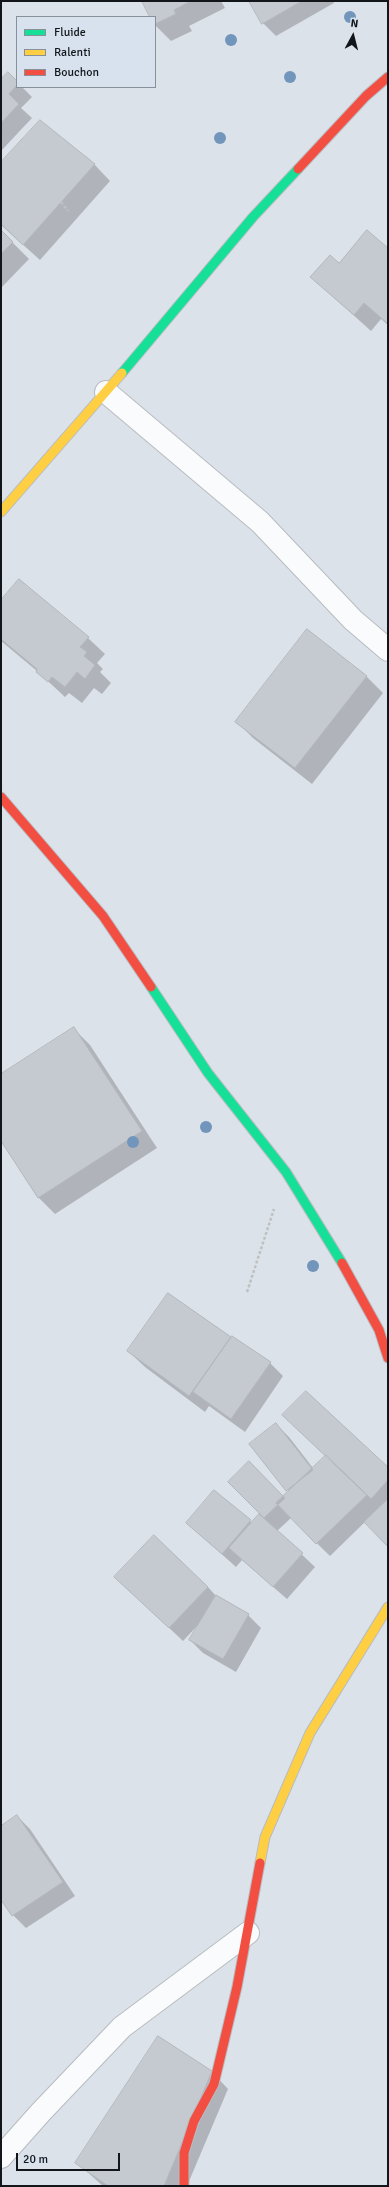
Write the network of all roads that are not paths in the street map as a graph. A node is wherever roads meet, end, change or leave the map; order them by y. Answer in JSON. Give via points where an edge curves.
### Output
{"nodes":[{"id":1,"x":388,"y":77,"type":"edge"},
{"id":2,"x":106,"y":392,"type":"junction"},
{"id":3,"x":1,"y":512,"type":"edge"},
{"id":4,"x":388,"y":650,"type":"edge"},
{"id":5,"x":1,"y":797,"type":"edge"},
{"id":6,"x":388,"y":1358,"type":"edge"},
{"id":7,"x":388,"y":1607,"type":"edge"},
{"id":8,"x":248,"y":1933,"type":"junction"},
{"id":9,"x":1,"y":2158,"type":"edge"},
{"id":10,"x":184,"y":2186,"type":"edge"}],
"edges":[{"from":1,"to":2,"type":"street","via":[[366,96],[253,217]]},
{"from":2,"to":3,"type":"street"},
{"from":2,"to":4,"type":"street","via":[[260,522],[353,620]]},
{"from":5,"to":6,"type":"street","via":[[103,916],[208,1073],[286,1172],[356,1286],[379,1330]]},
{"from":7,"to":8,"type":"street","via":[[310,1733],[285,1787],[265,1837]]},
{"from":8,"to":9,"type":"street","via":[[122,2027],[40,2112]]},
{"from":8,"to":10,"type":"street","via":[[214,2084],[194,2121],[184,2153]]}]}
